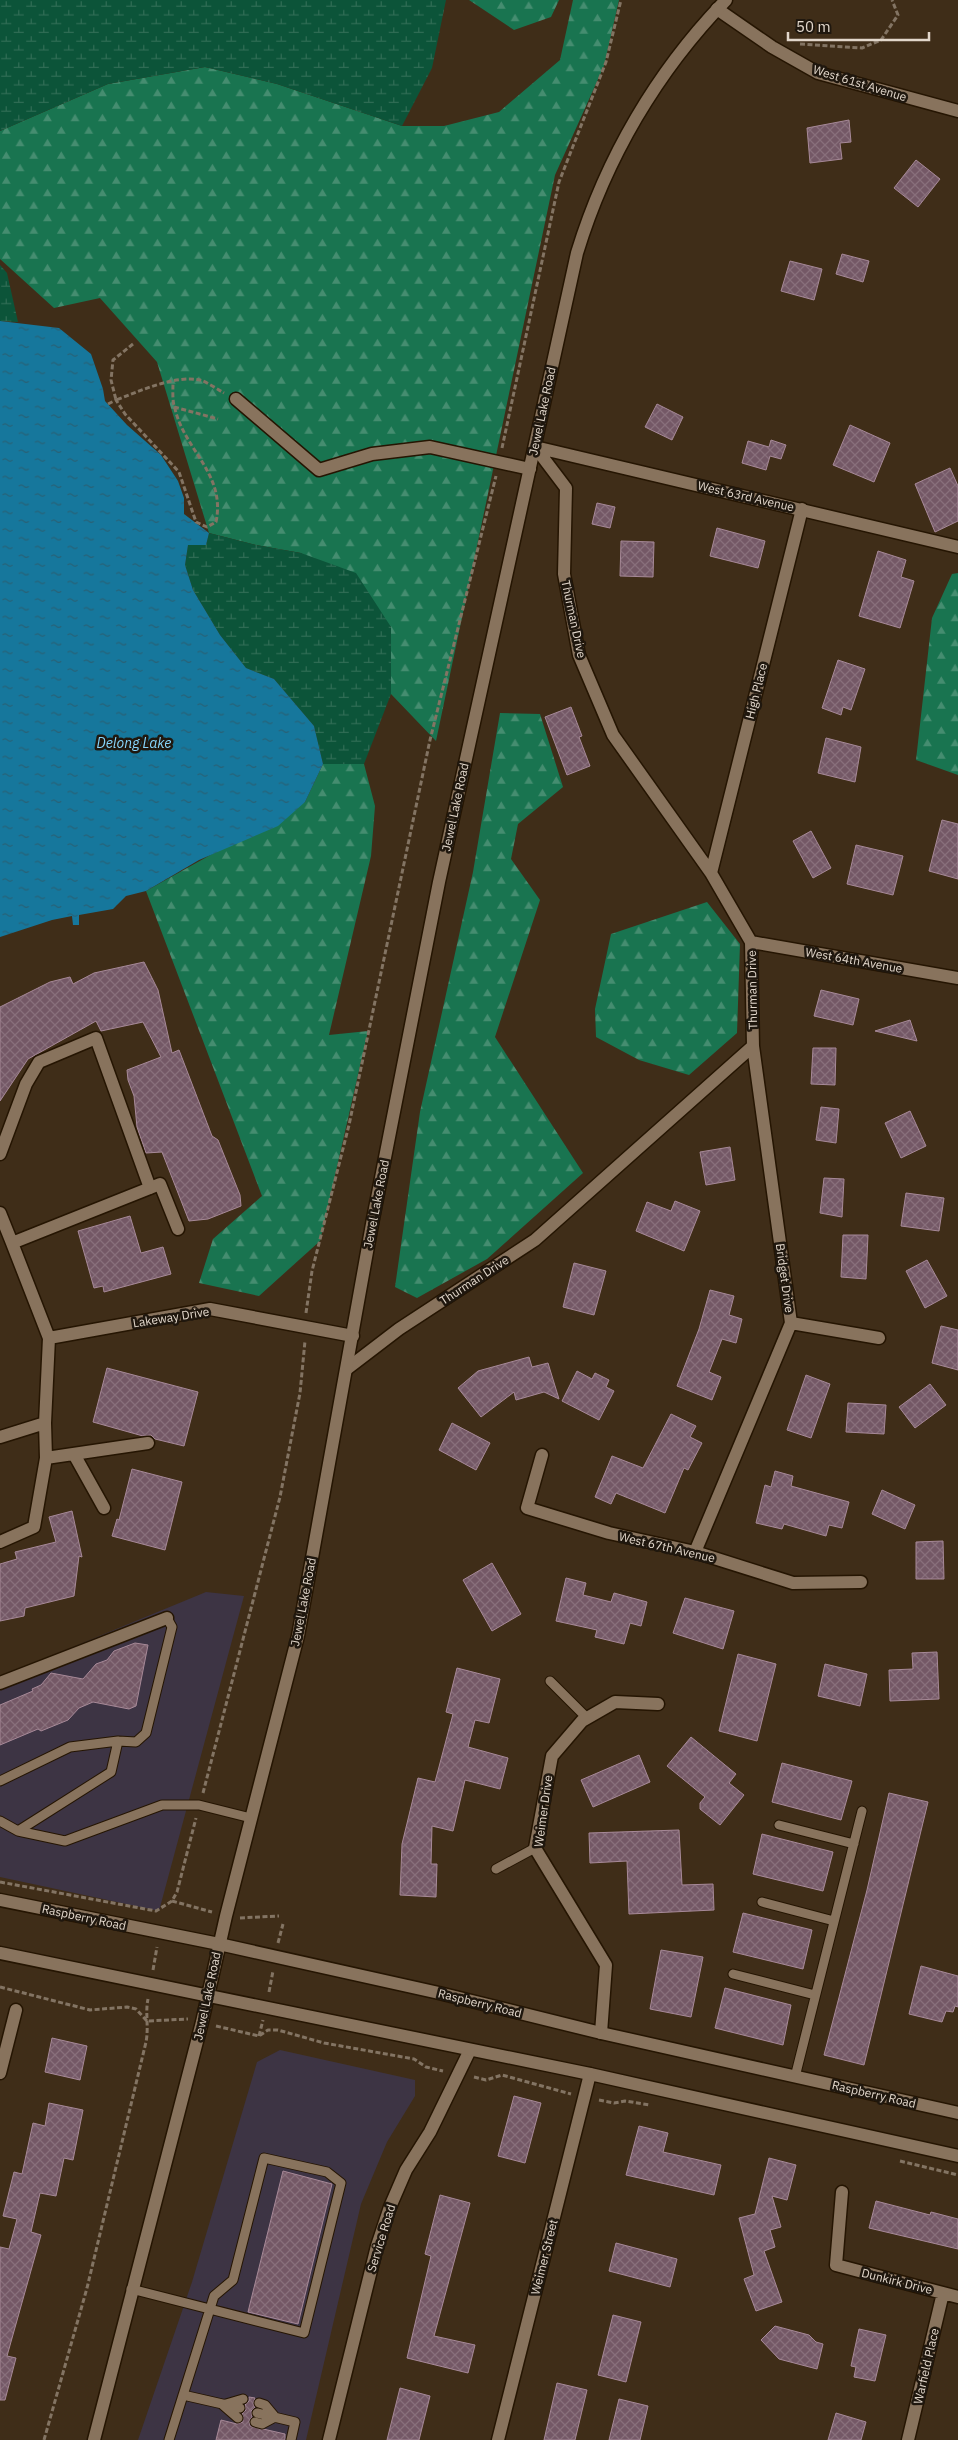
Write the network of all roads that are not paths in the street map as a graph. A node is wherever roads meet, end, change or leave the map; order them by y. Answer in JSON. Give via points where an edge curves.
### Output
{"nodes":[{"id":1,"x":722,"y":4,"type":"edge"},
{"id":2,"x":958,"y":111,"type":"edge"},
{"id":3,"x":236,"y":400,"type":"road end"},
{"id":4,"x":534,"y":447,"type":"junction"},
{"id":5,"x":530,"y":469,"type":"junction"},
{"id":6,"x":802,"y":509,"type":"junction"},
{"id":7,"x":958,"y":547,"type":"edge"},
{"id":8,"x":711,"y":873,"type":"junction"},
{"id":9,"x":750,"y":942,"type":"junction"},
{"id":10,"x":958,"y":978,"type":"edge"},
{"id":11,"x":753,"y":1046,"type":"junction"},
{"id":12,"x":0,"y":1154,"type":"edge"},
{"id":13,"x":150,"y":1188,"type":"junction"},
{"id":14,"x":0,"y":1213,"type":"edge"},
{"id":15,"x":178,"y":1229,"type":"dead end"},
{"id":16,"x":12,"y":1243,"type":"junction"},
{"id":17,"x":791,"y":1323,"type":"junction"},
{"id":18,"x":353,"y":1336,"type":"junction"},
{"id":19,"x":49,"y":1338,"type":"junction"},
{"id":20,"x":879,"y":1338,"type":"dead end"},
{"id":21,"x":348,"y":1368,"type":"junction"},
{"id":22,"x":44,"y":1423,"type":"junction"},
{"id":23,"x":0,"y":1437,"type":"edge"},
{"id":24,"x":148,"y":1444,"type":"dead end"},
{"id":25,"x":542,"y":1455,"type":"dead end"},
{"id":26,"x":75,"y":1456,"type":"junction"},
{"id":27,"x":46,"y":1458,"type":"junction"},
{"id":28,"x":104,"y":1508,"type":"dead end"},
{"id":29,"x":0,"y":1542,"type":"edge"},
{"id":30,"x":695,"y":1552,"type":"junction"},
{"id":31,"x":861,"y":1582,"type":"dead end"},
{"id":32,"x":167,"y":1618,"type":"joint"},
{"id":33,"x":550,"y":1681,"type":"dead end"},
{"id":34,"x":0,"y":1683,"type":"edge"},
{"id":35,"x":658,"y":1704,"type":"dead end"},
{"id":36,"x":588,"y":1718,"type":"junction"},
{"id":37,"x":118,"y":1741,"type":"junction"},
{"id":38,"x":0,"y":1781,"type":"edge"},
{"id":39,"x":862,"y":1811,"type":"dead end"},
{"id":40,"x":251,"y":1818,"type":"junction"},
{"id":41,"x":0,"y":1820,"type":"edge"},
{"id":42,"x":779,"y":1825,"type":"dead end"},
{"id":43,"x":18,"y":1831,"type":"junction"},
{"id":44,"x":854,"y":1844,"type":"junction"},
{"id":45,"x":535,"y":1848,"type":"junction"},
{"id":46,"x":496,"y":1869,"type":"dead end"},
{"id":47,"x":0,"y":1900,"type":"edge"},
{"id":48,"x":762,"y":1902,"type":"dead end"},
{"id":49,"x":834,"y":1921,"type":"junction"},
{"id":50,"x":218,"y":1944,"type":"junction"},
{"id":51,"x":0,"y":1953,"type":"edge"},
{"id":52,"x":733,"y":1974,"type":"dead end"},
{"id":53,"x":815,"y":1994,"type":"junction"},
{"id":54,"x":208,"y":1995,"type":"junction"},
{"id":55,"x":16,"y":2010,"type":"dead end"},
{"id":56,"x":601,"y":2033,"type":"junction"},
{"id":57,"x":470,"y":2050,"type":"junction"},
{"id":58,"x":0,"y":2073,"type":"edge"},
{"id":59,"x":590,"y":2074,"type":"junction"},
{"id":60,"x":794,"y":2077,"type":"junction"},
{"id":61,"x":958,"y":2113,"type":"edge"},
{"id":62,"x":958,"y":2156,"type":"edge"},
{"id":63,"x":842,"y":2192,"type":"dead end"},
{"id":64,"x":131,"y":2289,"type":"junction"},
{"id":65,"x":943,"y":2293,"type":"junction"},
{"id":66,"x":958,"y":2296,"type":"edge"},
{"id":67,"x":210,"y":2309,"type":"junction"},
{"id":68,"x":183,"y":2394,"type":"junction"},
{"id":69,"x":223,"y":2404,"type":"junction"},
{"id":70,"x":241,"y":2404,"type":"dead end"},
{"id":71,"x":276,"y":2417,"type":"junction"},
{"id":72,"x":238,"y":2418,"type":"dead end"},
{"id":73,"x":94,"y":2440,"type":"edge"},
{"id":74,"x":169,"y":2440,"type":"edge"},
{"id":75,"x":291,"y":2440,"type":"edge"},
{"id":76,"x":329,"y":2440,"type":"edge"},
{"id":77,"x":498,"y":2440,"type":"edge"},
{"id":78,"x":908,"y":2440,"type":"edge"}],
"edges":[{"from":1,"to":2,"type":"street","name":"West 61st Avenue","via":[[772,47],[818,73]]},
{"from":1,"to":4,"type":"street","name":"Jewel Lake Road","via":[[673,62],[620,147],[599,191],[575,262]]},
{"from":3,"to":5,"type":"street","via":[[319,470],[372,454],[430,447]]},
{"from":4,"to":5,"type":"street","name":"Jewel Lake Road"},
{"from":4,"to":6,"type":"street","name":"West 63rd Avenue"},
{"from":4,"to":8,"type":"street","name":"Thurman Drive","via":[[566,488],[564,574],[579,655],[613,735]]},
{"from":5,"to":18,"type":"street","name":"Jewel Lake Road","via":[[438,882]]},
{"from":6,"to":7,"type":"street","name":"West 63rd Avenue"},
{"from":6,"to":8,"type":"street","name":"High Place"},
{"from":8,"to":9,"type":"street","name":"Thurman Drive"},
{"from":9,"to":10,"type":"street","name":"West 64th Avenue"},
{"from":9,"to":11,"type":"street","name":"Thurman Drive"},
{"from":11,"to":17,"type":"street","name":"Bridget Drive"},
{"from":11,"to":21,"type":"street","name":"Thurman Drive","via":[[534,1240],[399,1329]]},
{"from":12,"to":13,"type":"street","via":[[26,1084],[39,1062],[96,1038]]},
{"from":13,"to":15,"type":"street","via":[[160,1184]]},
{"from":13,"to":16,"type":"street"},
{"from":14,"to":16,"type":"street"},
{"from":16,"to":19,"type":"street"},
{"from":17,"to":20,"type":"street"},
{"from":17,"to":30,"type":"street","name":"Bridget Drive"},
{"from":18,"to":19,"type":"street","name":"Lakeway Drive","via":[[210,1309]]},
{"from":18,"to":21,"type":"street","name":"Jewel Lake Road"},
{"from":19,"to":22,"type":"street"},
{"from":21,"to":40,"type":"street","name":"Jewel Lake Road","via":[[298,1636]]},
{"from":22,"to":23,"type":"street"},
{"from":22,"to":27,"type":"street"},
{"from":24,"to":26,"type":"street"},
{"from":25,"to":30,"type":"street","name":"West 67th Avenue","via":[[528,1508],[609,1533]]},
{"from":26,"to":27,"type":"street"},
{"from":26,"to":28,"type":"street"},
{"from":27,"to":29,"type":"street","via":[[34,1527]]},
{"from":30,"to":31,"type":"street","name":"West 67th Avenue","via":[[794,1583]]},
{"from":32,"to":34,"type":"street"},
{"from":32,"to":37,"type":"lane","via":[[172,1627],[146,1733],[136,1742]]},
{"from":33,"to":36,"type":"lane"},
{"from":35,"to":36,"type":"street","name":"Weimer Drive","via":[[615,1702]]},
{"from":36,"to":45,"type":"street","name":"Weimer Drive","via":[[552,1756]]},
{"from":37,"to":38,"type":"lane","via":[[70,1747]]},
{"from":37,"to":43,"type":"lane","via":[[111,1772]]},
{"from":39,"to":44,"type":"lane"},
{"from":40,"to":43,"type":"lane","via":[[199,1805],[162,1805],[65,1841]]},
{"from":40,"to":50,"type":"street","name":"Jewel Lake Road"},
{"from":41,"to":43,"type":"lane"},
{"from":42,"to":44,"type":"lane"},
{"from":44,"to":49,"type":"lane"},
{"from":45,"to":46,"type":"lane"},
{"from":45,"to":56,"type":"street","name":"Weimer Drive","via":[[606,1965]]},
{"from":47,"to":50,"type":"street","name":"Raspberry Road"},
{"from":48,"to":49,"type":"lane"},
{"from":49,"to":53,"type":"lane"},
{"from":50,"to":54,"type":"street","name":"Jewel Lake Road"},
{"from":50,"to":56,"type":"street","name":"Raspberry Road"},
{"from":51,"to":54,"type":"street"},
{"from":52,"to":53,"type":"lane"},
{"from":53,"to":60,"type":"lane"},
{"from":54,"to":57,"type":"street"},
{"from":54,"to":64,"type":"street","name":"Jewel Lake Road"},
{"from":55,"to":58,"type":"street"},
{"from":56,"to":60,"type":"street","name":"Raspberry Road"},
{"from":57,"to":59,"type":"street"},
{"from":57,"to":76,"type":"street","name":"Service Road","via":[[430,2132],[406,2170],[390,2207],[377,2246]]},
{"from":59,"to":62,"type":"street"},
{"from":59,"to":77,"type":"street","name":"Weimer Street"},
{"from":60,"to":61,"type":"street","name":"Raspberry Road"},
{"from":63,"to":65,"type":"street","name":"Dunkirk Drive","via":[[836,2265]]},
{"from":64,"to":67,"type":"lane"},
{"from":64,"to":73,"type":"street","name":"Jewel Lake Road"},
{"from":65,"to":66,"type":"street","name":"Dunkirk Drive"},
{"from":65,"to":78,"type":"street","name":"Warfield Place"},
{"from":67,"to":67,"type":"lane","via":[[214,2296],[233,2280],[264,2158],[327,2172],[341,2184],[304,2333]]},
{"from":67,"to":68,"type":"lane"},
{"from":68,"to":69,"type":"lane"},
{"from":68,"to":74,"type":"lane"},
{"from":69,"to":70,"type":"lane"},
{"from":69,"to":72,"type":"lane"},
{"from":71,"to":71,"type":"lane","via":[[265,2405],[257,2413],[262,2424]]},
{"from":71,"to":75,"type":"lane","via":[[295,2422]]}]}
